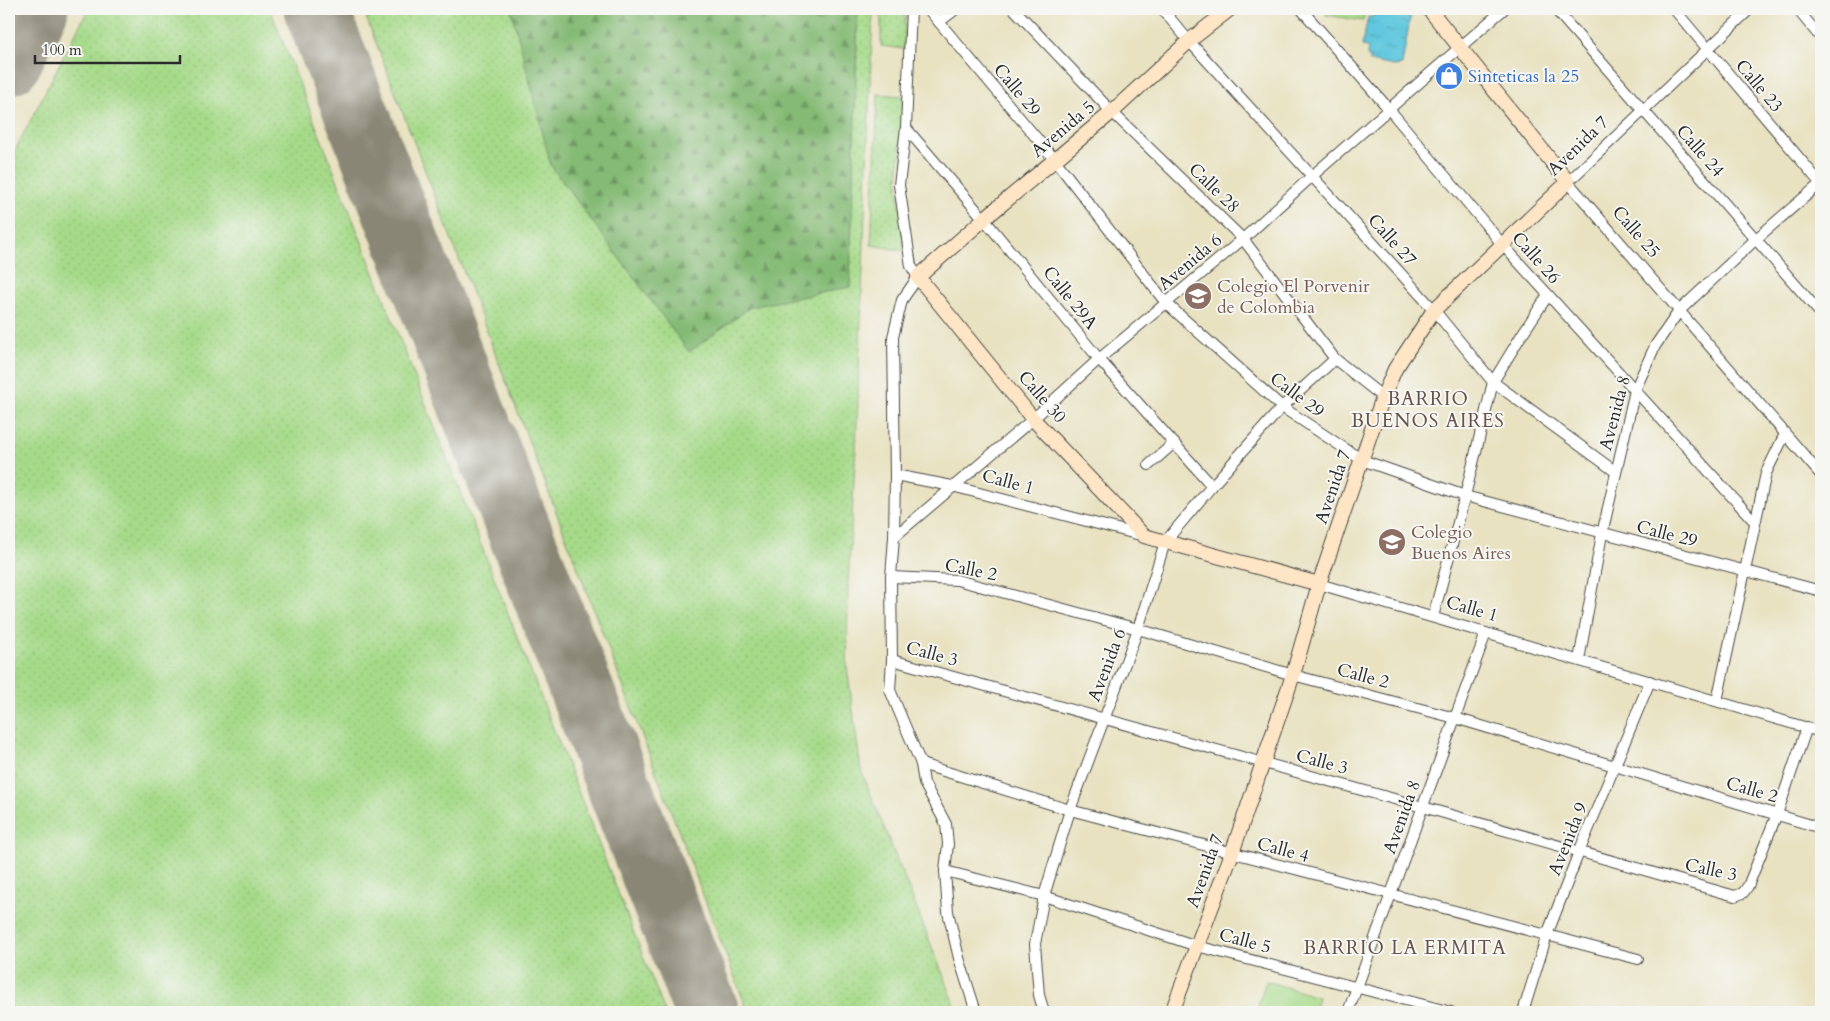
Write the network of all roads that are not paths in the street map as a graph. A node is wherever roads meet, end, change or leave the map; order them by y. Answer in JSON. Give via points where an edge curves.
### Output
{"nodes":[{"id":1,"x":910,"y":9,"type":"edge"},
{"id":2,"x":928,"y":9,"type":"edge"},
{"id":3,"x":956,"y":9,"type":"edge"},
{"id":4,"x":1014,"y":9,"type":"edge"},
{"id":5,"x":1162,"y":9,"type":"edge"},
{"id":6,"x":1230,"y":9,"type":"edge"},
{"id":7,"x":1301,"y":9,"type":"edge"},
{"id":8,"x":1429,"y":9,"type":"edge"},
{"id":9,"x":1504,"y":9,"type":"edge"},
{"id":10,"x":1555,"y":9,"type":"edge"},
{"id":11,"x":1674,"y":9,"type":"edge"},
{"id":12,"x":1750,"y":9,"type":"edge"},
{"id":13,"x":1797,"y":9,"type":"edge"},
{"id":14,"x":939,"y":22,"type":"junction"},
{"id":15,"x":1821,"y":38,"type":"edge"},
{"id":16,"x":1189,"y":41,"type":"junction"},
{"id":17,"x":1460,"y":47,"type":"junction"},
{"id":18,"x":1707,"y":50,"type":"junction"},
{"id":19,"x":1389,"y":109,"type":"junction"},
{"id":20,"x":1643,"y":110,"type":"junction"},
{"id":21,"x":1112,"y":112,"type":"junction"},
{"id":22,"x":906,"y":128,"type":"junction"},
{"id":23,"x":1055,"y":160,"type":"junction"},
{"id":24,"x":1312,"y":176,"type":"junction"},
{"id":25,"x":1568,"y":182,"type":"junction"},
{"id":26,"x":1821,"y":184,"type":"edge"},
{"id":27,"x":984,"y":219,"type":"junction"},
{"id":28,"x":1243,"y":239,"type":"junction"},
{"id":29,"x":1756,"y":239,"type":"junction"},
{"id":30,"x":1502,"y":244,"type":"junction"},
{"id":31,"x":918,"y":277,"type":"junction"},
{"id":32,"x":1548,"y":295,"type":"junction"},
{"id":33,"x":1166,"y":303,"type":"junction"},
{"id":34,"x":1434,"y":310,"type":"junction"},
{"id":35,"x":1679,"y":311,"type":"junction"},
{"id":36,"x":1821,"y":314,"type":"edge"},
{"id":37,"x":1099,"y":358,"type":"junction"},
{"id":38,"x":1335,"y":359,"type":"junction"},
{"id":39,"x":1493,"y":382,"type":"junction"},
{"id":40,"x":1634,"y":390,"type":"junction"},
{"id":41,"x":1383,"y":397,"type":"junction"},
{"id":42,"x":1282,"y":407,"type":"junction"},
{"id":43,"x":1033,"y":419,"type":"junction"},
{"id":44,"x":1785,"y":434,"type":"junction"},
{"id":45,"x":1174,"y":443,"type":"junction"},
{"id":46,"x":1362,"y":460,"type":"junction"},
{"id":47,"x":1149,"y":465,"type":"dead end"},
{"id":48,"x":1616,"y":472,"type":"junction"},
{"id":49,"x":895,"y":475,"type":"junction"},
{"id":50,"x":1821,"y":475,"type":"edge"},
{"id":51,"x":952,"y":486,"type":"junction"},
{"id":52,"x":1212,"y":486,"type":"junction"},
{"id":53,"x":1465,"y":496,"type":"junction"},
{"id":54,"x":1120,"y":511,"type":"junction"},
{"id":55,"x":1754,"y":521,"type":"junction"},
{"id":56,"x":1110,"y":527,"type":"junction"},
{"id":57,"x":1602,"y":534,"type":"junction"},
{"id":58,"x":1144,"y":536,"type":"junction"},
{"id":59,"x":894,"y":537,"type":"junction"},
{"id":60,"x":1165,"y":542,"type":"junction"},
{"id":61,"x":1746,"y":570,"type":"junction"},
{"id":62,"x":891,"y":577,"type":"junction"},
{"id":63,"x":1319,"y":584,"type":"junction"},
{"id":64,"x":1821,"y":592,"type":"edge"},
{"id":65,"x":1433,"y":617,"type":"junction"},
{"id":66,"x":1138,"y":630,"type":"junction"},
{"id":67,"x":1486,"y":633,"type":"junction"},
{"id":68,"x":892,"y":660,"type":"junction"},
{"id":69,"x":1579,"y":660,"type":"junction"},
{"id":70,"x":1293,"y":675,"type":"junction"},
{"id":71,"x":1650,"y":681,"type":"junction"},
{"id":72,"x":1717,"y":701,"type":"junction"},
{"id":73,"x":1104,"y":718,"type":"junction"},
{"id":74,"x":1455,"y":718,"type":"junction"},
{"id":75,"x":1807,"y":727,"type":"junction"},
{"id":76,"x":1821,"y":732,"type":"edge"},
{"id":77,"x":1262,"y":762,"type":"junction"},
{"id":78,"x":921,"y":764,"type":"junction"},
{"id":79,"x":1616,"y":767,"type":"junction"},
{"id":80,"x":1423,"y":807,"type":"junction"},
{"id":81,"x":1070,"y":810,"type":"junction"},
{"id":82,"x":1777,"y":814,"type":"junction"},
{"id":83,"x":1821,"y":828,"type":"edge"},
{"id":84,"x":1579,"y":852,"type":"junction"},
{"id":85,"x":1232,"y":853,"type":"junction"},
{"id":86,"x":945,"y":871,"type":"junction"},
{"id":87,"x":1392,"y":895,"type":"junction"},
{"id":88,"x":1044,"y":896,"type":"junction"},
{"id":89,"x":1548,"y":935,"type":"junction"},
{"id":90,"x":1197,"y":946,"type":"junction"},
{"id":91,"x":1638,"y":959,"type":"dead end"},
{"id":92,"x":1358,"y":988,"type":"junction"},
{"id":93,"x":976,"y":1012,"type":"edge"},
{"id":94,"x":1044,"y":1012,"type":"edge"},
{"id":95,"x":1172,"y":1012,"type":"edge"},
{"id":96,"x":1348,"y":1012,"type":"edge"},
{"id":97,"x":1451,"y":1012,"type":"edge"},
{"id":98,"x":1523,"y":1012,"type":"edge"}],
"edges":[{"from":1,"to":22,"type":"street"},
{"from":2,"to":14,"type":"street","name":"Calle 29"},
{"from":3,"to":14,"type":"street"},
{"from":4,"to":21,"type":"street","name":"Calle 28"},
{"from":5,"to":16,"type":"street","name":"Calle 27"},
{"from":6,"to":16,"type":"street","name":"Avenida 5"},
{"from":7,"to":19,"type":"street","name":"Calle 26"},
{"from":8,"to":17,"type":"street","name":"Calle 25"},
{"from":9,"to":17,"type":"street","name":"Avenida 6"},
{"from":10,"to":20,"type":"street","name":"Calle 24"},
{"from":11,"to":18,"type":"street","name":"Calle 23"},
{"from":12,"to":18,"type":"street","name":"Avenida 7"},
{"from":13,"to":15,"type":"street"},
{"from":14,"to":23,"type":"street","name":"Calle 29"},
{"from":16,"to":21,"type":"street","name":"Avenida 5"},
{"from":16,"to":24,"type":"street","name":"Calle 27"},
{"from":17,"to":19,"type":"street","name":"Avenida 6"},
{"from":17,"to":25,"type":"street","name":"Calle 25"},
{"from":18,"to":20,"type":"street","name":"Avenida 7"},
{"from":18,"to":26,"type":"street","name":"Calle 23"},
{"from":19,"to":24,"type":"street","name":"Avenida 6"},
{"from":19,"to":30,"type":"street","name":"Calle 26"},
{"from":20,"to":25,"type":"street","name":"Avenida 7"},
{"from":20,"to":29,"type":"street","name":"Calle 24"},
{"from":21,"to":23,"type":"street","name":"Avenida 5"},
{"from":21,"to":28,"type":"street","name":"Calle 28"},
{"from":22,"to":27,"type":"street","name":"Calle 29A"},
{"from":22,"to":31,"type":"street","via":[[899,185],[911,266]]},
{"from":23,"to":27,"type":"street","name":"Avenida 5"},
{"from":23,"to":33,"type":"street","name":"Calle 29"},
{"from":24,"to":28,"type":"street","name":"Avenida 6"},
{"from":24,"to":34,"type":"street","name":"Calle 27"},
{"from":25,"to":30,"type":"street","name":"Avenida 7"},
{"from":25,"to":35,"type":"street","name":"Calle 25"},
{"from":26,"to":29,"type":"street","name":"Avenida 8"},
{"from":27,"to":31,"type":"street","name":"Avenida 5"},
{"from":27,"to":37,"type":"street","name":"Calle 29A"},
{"from":28,"to":33,"type":"street","name":"Avenida 6"},
{"from":28,"to":38,"type":"street","name":"Calle 28"},
{"from":29,"to":35,"type":"street","name":"Avenida 8"},
{"from":29,"to":36,"type":"street","name":"Calle 24"},
{"from":30,"to":32,"type":"street","name":"Calle 26"},
{"from":30,"to":34,"type":"street","name":"Avenida 7"},
{"from":31,"to":43,"type":"street","name":"Calle 30"},
{"from":31,"to":49,"type":"street","via":[[902,300],[893,337]]},
{"from":32,"to":39,"type":"street"},
{"from":32,"to":40,"type":"street","name":"Calle 26"},
{"from":33,"to":37,"type":"street","name":"Avenida 6"},
{"from":33,"to":42,"type":"street","name":"Calle 29"},
{"from":34,"to":39,"type":"street","name":"Calle 27"},
{"from":34,"to":41,"type":"street","name":"Avenida 7","via":[[1395,369]]},
{"from":35,"to":40,"type":"street","name":"Avenida 8","via":[[1655,346]]},
{"from":35,"to":44,"type":"street","name":"Calle 25"},
{"from":37,"to":43,"type":"street","name":"Avenida 6"},
{"from":37,"to":45,"type":"street","name":"Calle 29A"},
{"from":38,"to":41,"type":"street","name":"Calle 28"},
{"from":38,"to":42,"type":"street","name":"Avenida 6"},
{"from":39,"to":48,"type":"street","name":"Calle 27"},
{"from":39,"to":53,"type":"street"},
{"from":40,"to":48,"type":"street","name":"Avenida 8"},
{"from":40,"to":55,"type":"street","name":"Calle 26"},
{"from":41,"to":46,"type":"street","name":"Avenida 7"},
{"from":42,"to":46,"type":"street","name":"Calle 29"},
{"from":42,"to":52,"type":"street","name":"Avenida 6"},
{"from":43,"to":51,"type":"street","name":"Avenida 6"},
{"from":43,"to":54,"type":"street","name":"Calle 30"},
{"from":44,"to":50,"type":"street","name":"Calle 25"},
{"from":44,"to":55,"type":"street","via":[[1766,473]]},
{"from":45,"to":47,"type":"street"},
{"from":45,"to":52,"type":"street","name":"Calle 29A"},
{"from":46,"to":53,"type":"street","name":"Calle 29"},
{"from":46,"to":63,"type":"street","name":"Avenida 7"},
{"from":48,"to":57,"type":"street","name":"Avenida 8"},
{"from":49,"to":51,"type":"street","name":"Calle 1"},
{"from":49,"to":59,"type":"street"},
{"from":51,"to":56,"type":"street","name":"Calle 1"},
{"from":51,"to":59,"type":"street","name":"Avenida 6"},
{"from":52,"to":60,"type":"street","name":"Avenida 6"},
{"from":53,"to":57,"type":"street","name":"Calle 29"},
{"from":53,"to":65,"type":"street"},
{"from":54,"to":56,"type":"street"},
{"from":54,"to":58,"type":"street","name":"Calle 30"},
{"from":55,"to":61,"type":"street"},
{"from":56,"to":58,"type":"street","name":"Calle 1"},
{"from":57,"to":61,"type":"street","name":"Calle 29"},
{"from":57,"to":69,"type":"street","name":"Avenida 8"},
{"from":58,"to":60,"type":"street","name":"Calle 1"},
{"from":59,"to":62,"type":"street"},
{"from":60,"to":63,"type":"street","name":"Calle 1"},
{"from":60,"to":66,"type":"street","name":"Avenida 6"},
{"from":61,"to":64,"type":"street","name":"Calle 29"},
{"from":61,"to":72,"type":"street"},
{"from":62,"to":66,"type":"street","name":"Calle 2","via":[[957,580]]},
{"from":62,"to":68,"type":"street"},
{"from":63,"to":65,"type":"street","name":"Calle 1"},
{"from":63,"to":70,"type":"street","name":"Avenida 7"},
{"from":65,"to":67,"type":"street","name":"Calle 1"},
{"from":66,"to":70,"type":"street","name":"Calle 2"},
{"from":66,"to":73,"type":"street","name":"Avenida 6"},
{"from":67,"to":69,"type":"street","name":"Calle 1"},
{"from":67,"to":74,"type":"street","name":"Avenida 8"},
{"from":68,"to":73,"type":"street","name":"Calle 3"},
{"from":68,"to":78,"type":"street","via":[[890,690]]},
{"from":69,"to":71,"type":"street","name":"Calle 1"},
{"from":70,"to":74,"type":"street","name":"Calle 2"},
{"from":70,"to":77,"type":"street","name":"Avenida 7"},
{"from":71,"to":72,"type":"street","name":"Calle 1"},
{"from":71,"to":79,"type":"street","name":"Avenida 9"},
{"from":72,"to":75,"type":"street","name":"Calle 1"},
{"from":73,"to":77,"type":"street","name":"Calle 3"},
{"from":73,"to":81,"type":"street","name":"Avenida 6"},
{"from":74,"to":79,"type":"street","name":"Calle 2"},
{"from":74,"to":80,"type":"street","name":"Avenida 8"},
{"from":75,"to":76,"type":"street","name":"Calle 1"},
{"from":75,"to":82,"type":"street"},
{"from":77,"to":80,"type":"street","name":"Calle 3"},
{"from":77,"to":85,"type":"street","name":"Avenida 7"},
{"from":78,"to":81,"type":"street","name":"Calle 4"},
{"from":78,"to":86,"type":"street","via":[[924,783],[946,824]]},
{"from":79,"to":82,"type":"street","name":"Calle 2"},
{"from":79,"to":84,"type":"street","name":"Avenida 9"},
{"from":80,"to":84,"type":"street","name":"Calle 3"},
{"from":80,"to":87,"type":"street","name":"Avenida 8"},
{"from":81,"to":85,"type":"street","name":"Calle 4"},
{"from":81,"to":88,"type":"street","name":"Avenida 6"},
{"from":82,"to":83,"type":"street","name":"Calle 2"},
{"from":82,"to":84,"type":"street","name":"Calle 3","via":[[1748,886],[1743,894],[1735,896]]},
{"from":84,"to":89,"type":"street","name":"Avenida 9"},
{"from":85,"to":87,"type":"street","name":"Calle 4"},
{"from":85,"to":90,"type":"street","name":"Avenida 7"},
{"from":86,"to":88,"type":"street","name":"Calle 5"},
{"from":86,"to":93,"type":"street","via":[[948,912]]},
{"from":87,"to":89,"type":"street","name":"Calle 4"},
{"from":87,"to":92,"type":"street","name":"Avenida 8"},
{"from":88,"to":90,"type":"street","name":"Calle 5"},
{"from":88,"to":94,"type":"street","name":"Avenida 6","via":[[1035,944],[1039,995]]},
{"from":89,"to":91,"type":"street","name":"Calle 4"},
{"from":89,"to":98,"type":"street","name":"Avenida 9"},
{"from":90,"to":92,"type":"street","name":"Calle 5"},
{"from":90,"to":95,"type":"street","name":"Avenida 7"},
{"from":92,"to":96,"type":"street","name":"Avenida 8"},
{"from":92,"to":97,"type":"street","name":"Calle 5"}]}
